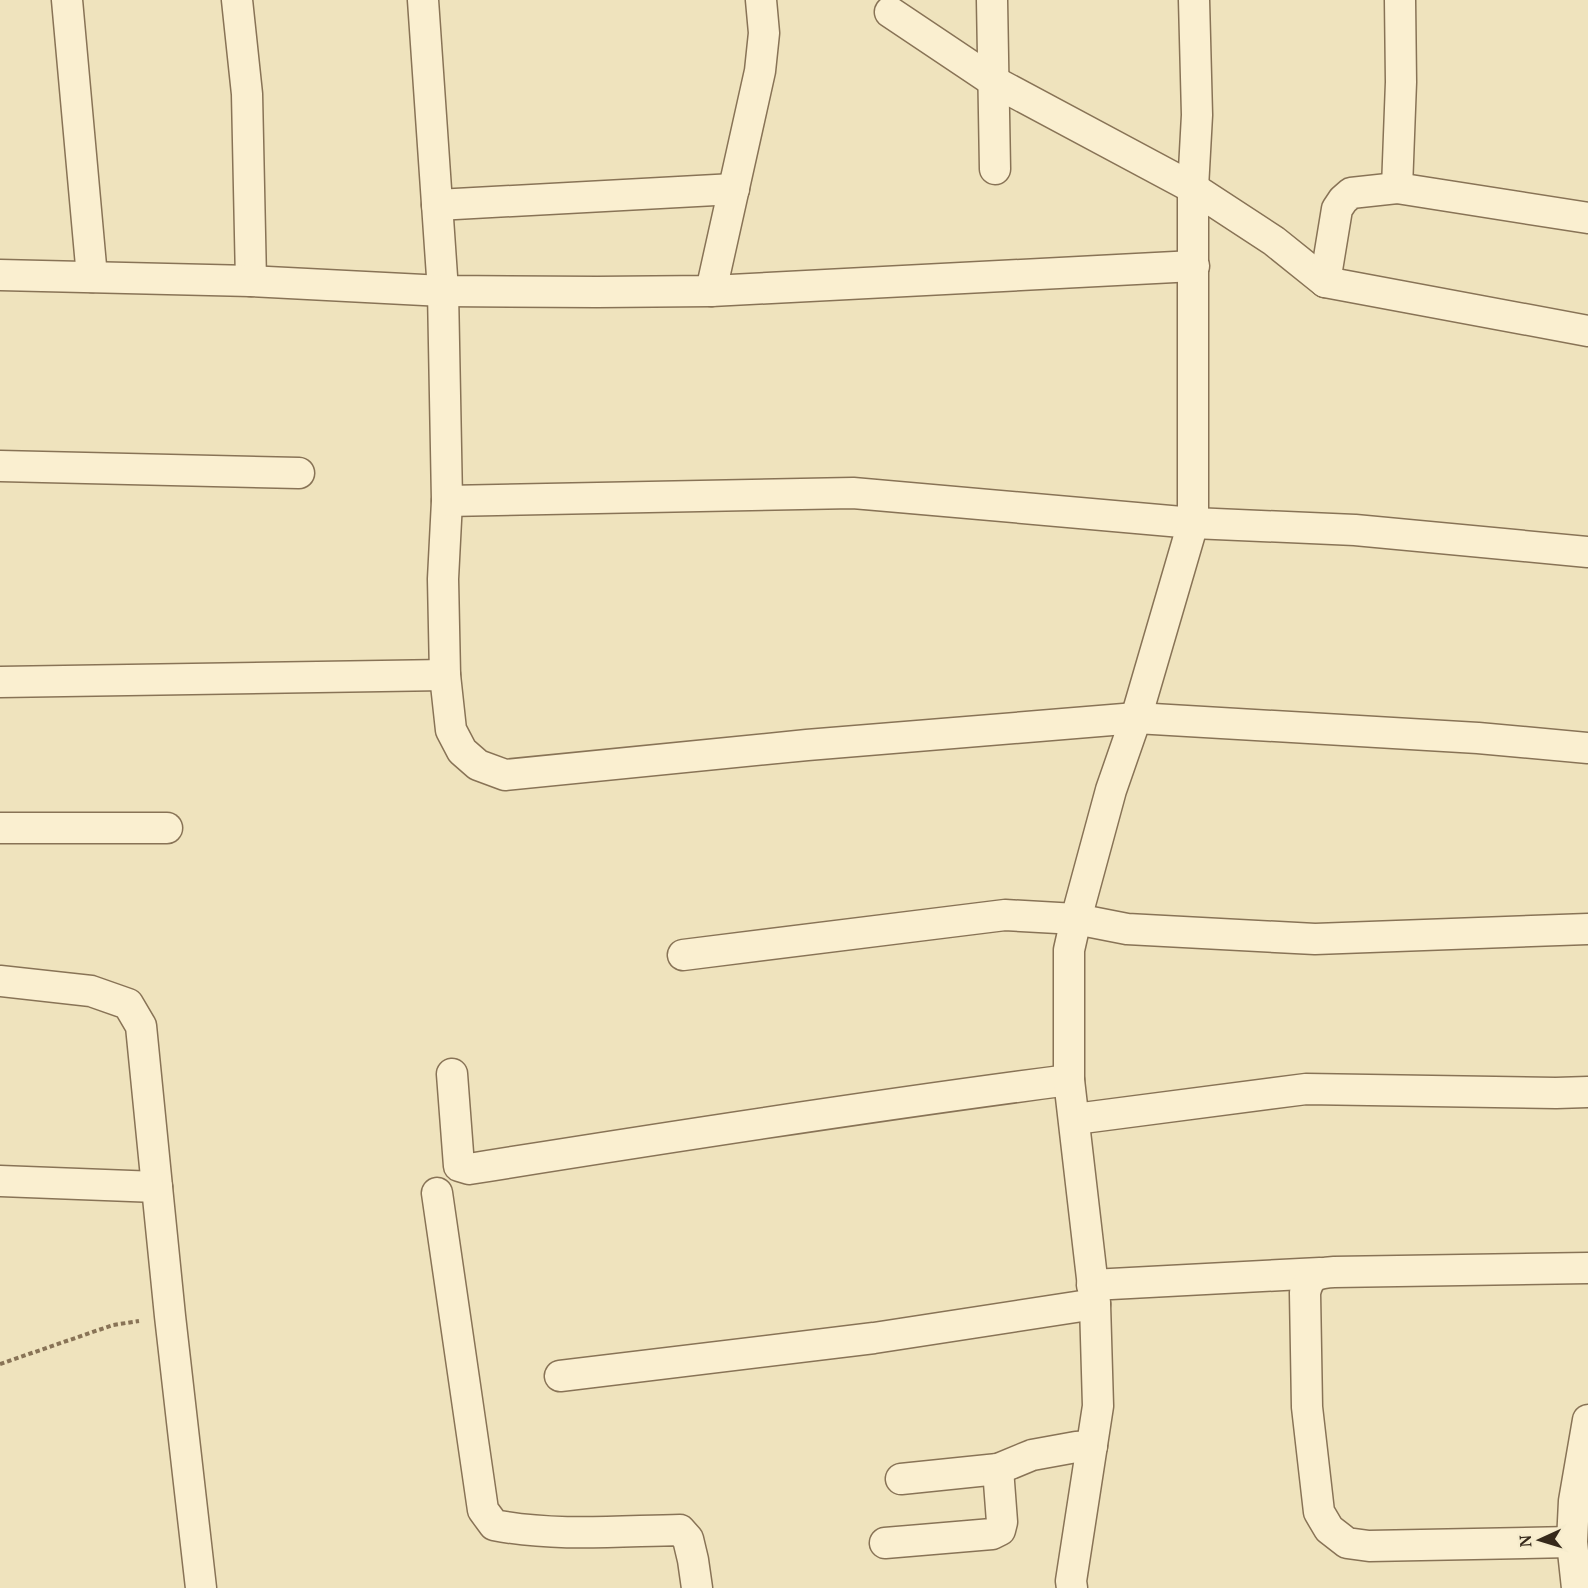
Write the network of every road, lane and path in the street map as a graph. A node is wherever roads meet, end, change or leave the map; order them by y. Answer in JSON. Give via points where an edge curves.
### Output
{"nodes":[{"id":1,"x":67,"y":0,"type":"edge"},
{"id":2,"x":237,"y":0,"type":"edge"},
{"id":3,"x":423,"y":0,"type":"edge"},
{"id":4,"x":761,"y":0,"type":"edge"},
{"id":5,"x":992,"y":0,"type":"edge"},
{"id":6,"x":1194,"y":0,"type":"edge"},
{"id":7,"x":1400,"y":0,"type":"edge"},
{"id":8,"x":890,"y":12,"type":"dead end"},
{"id":9,"x":993,"y":81,"type":"junction"},
{"id":10,"x":995,"y":169,"type":"dead end"},
{"id":11,"x":1193,"y":188,"type":"junction"},
{"id":12,"x":1397,"y":188,"type":"junction"},
{"id":13,"x":734,"y":189,"type":"junction"},
{"id":14,"x":437,"y":205,"type":"junction"},
{"id":15,"x":1588,"y":218,"type":"edge"},
{"id":16,"x":1194,"y":266,"type":"junction"},
{"id":17,"x":0,"y":275,"type":"edge"},
{"id":18,"x":92,"y":277,"type":"junction"},
{"id":19,"x":251,"y":281,"type":"junction"},
{"id":20,"x":1325,"y":282,"type":"junction"},
{"id":21,"x":443,"y":291,"type":"junction"},
{"id":22,"x":711,"y":291,"type":"junction"},
{"id":23,"x":1588,"y":331,"type":"edge"},
{"id":24,"x":0,"y":466,"type":"edge"},
{"id":25,"x":299,"y":473,"type":"dead end"},
{"id":26,"x":447,"y":501,"type":"junction"},
{"id":27,"x":1193,"y":523,"type":"junction"},
{"id":28,"x":1588,"y":552,"type":"edge"},
{"id":29,"x":445,"y":675,"type":"junction"},
{"id":30,"x":0,"y":682,"type":"edge"},
{"id":31,"x":1136,"y":718,"type":"junction"},
{"id":32,"x":1588,"y":748,"type":"edge"},
{"id":33,"x":0,"y":828,"type":"edge"},
{"id":34,"x":167,"y":828,"type":"dead end"},
{"id":35,"x":1076,"y":919,"type":"junction"},
{"id":36,"x":1588,"y":928,"type":"edge"},
{"id":37,"x":683,"y":955,"type":"dead end"},
{"id":38,"x":0,"y":981,"type":"edge"},
{"id":39,"x":452,"y":1074,"type":"dead end"},
{"id":40,"x":1069,"y":1080,"type":"junction"},
{"id":41,"x":1588,"y":1092,"type":"edge"},
{"id":42,"x":1074,"y":1119,"type":"junction"},
{"id":43,"x":0,"y":1181,"type":"edge"},
{"id":44,"x":157,"y":1187,"type":"junction"},
{"id":45,"x":437,"y":1193,"type":"dead end"},
{"id":46,"x":1588,"y":1268,"type":"edge"},
{"id":47,"x":1320,"y":1273,"type":"junction"},
{"id":48,"x":1093,"y":1294,"type":"junction"},
{"id":49,"x":113,"y":1325,"type":"dead end"},
{"id":50,"x":0,"y":1364,"type":"edge"},
{"id":51,"x":560,"y":1376,"type":"dead end"},
{"id":52,"x":1588,"y":1420,"type":"edge"},
{"id":53,"x":1092,"y":1446,"type":"junction"},
{"id":54,"x":998,"y":1469,"type":"junction"},
{"id":55,"x":901,"y":1479,"type":"dead end"},
{"id":56,"x":1572,"y":1542,"type":"junction"},
{"id":57,"x":885,"y":1543,"type":"dead end"},
{"id":58,"x":201,"y":1588,"type":"edge"},
{"id":59,"x":697,"y":1588,"type":"edge"},
{"id":60,"x":1072,"y":1588,"type":"edge"},
{"id":61,"x":1576,"y":1588,"type":"edge"}],
"edges":[{"from":1,"to":18,"type":"street"},
{"from":2,"to":19,"type":"street","via":[[247,94]]},
{"from":3,"to":14,"type":"street"},
{"from":4,"to":13,"type":"street","via":[[764,33],[760,71]]},
{"from":5,"to":9,"type":"street"},
{"from":6,"to":11,"type":"street","via":[[1197,115]]},
{"from":7,"to":12,"type":"street"},
{"from":8,"to":9,"type":"street"},
{"from":9,"to":10,"type":"street"},
{"from":9,"to":11,"type":"street"},
{"from":11,"to":16,"type":"street"},
{"from":11,"to":20,"type":"street","via":[[1274,241]]},
{"from":12,"to":15,"type":"street"},
{"from":12,"to":20,"type":"street","via":[[1351,194],[1343,200],[1337,209]]},
{"from":13,"to":14,"type":"street"},
{"from":13,"to":22,"type":"street"},
{"from":14,"to":21,"type":"street"},
{"from":16,"to":22,"type":"street"},
{"from":16,"to":27,"type":"street"},
{"from":17,"to":18,"type":"street"},
{"from":18,"to":19,"type":"street"},
{"from":19,"to":21,"type":"street"},
{"from":20,"to":23,"type":"street"},
{"from":21,"to":22,"type":"street"},
{"from":21,"to":26,"type":"street"},
{"from":24,"to":25,"type":"street"},
{"from":26,"to":27,"type":"street","via":[[853,493]]},
{"from":26,"to":29,"type":"street","via":[[443,579]]},
{"from":27,"to":28,"type":"street","via":[[1354,530]]},
{"from":27,"to":31,"type":"street"},
{"from":29,"to":30,"type":"street"},
{"from":29,"to":31,"type":"street","via":[[451,730],[462,751],[478,765],[505,775]]},
{"from":31,"to":32,"type":"street"},
{"from":31,"to":35,"type":"street"},
{"from":33,"to":34,"type":"street"},
{"from":35,"to":36,"type":"street","via":[[1127,929],[1315,939]]},
{"from":35,"to":37,"type":"street","via":[[1005,915]]},
{"from":35,"to":40,"type":"street","via":[[1069,950]]},
{"from":38,"to":44,"type":"street","via":[[91,991],[128,1004],[141,1026]]},
{"from":39,"to":40,"type":"street","via":[[457,1156],[459,1166],[469,1169]]},
{"from":40,"to":42,"type":"street"},
{"from":41,"to":42,"type":"street","via":[[1306,1089]]},
{"from":42,"to":48,"type":"street"},
{"from":43,"to":44,"type":"street"},
{"from":44,"to":58,"type":"street"},
{"from":45,"to":59,"type":"street","via":[[483,1510],[494,1525],[521,1530],[680,1530],[688,1539]]},
{"from":46,"to":47,"type":"street"},
{"from":47,"to":48,"type":"street"},
{"from":47,"to":56,"type":"street","via":[[1312,1277],[1305,1293],[1307,1407],[1318,1512],[1329,1528],[1347,1543],[1369,1546]]},
{"from":48,"to":51,"type":"street","via":[[874,1338]]},
{"from":48,"to":53,"type":"street","via":[[1098,1406]]},
{"from":49,"to":50,"type":"path"},
{"from":52,"to":56,"type":"street","via":[[1574,1501]]},
{"from":53,"to":54,"type":"street","via":[[1032,1455]]},
{"from":53,"to":60,"type":"street"},
{"from":54,"to":55,"type":"street"},
{"from":54,"to":57,"type":"street","via":[[1000,1530],[992,1534]]},
{"from":56,"to":61,"type":"street"}]}
